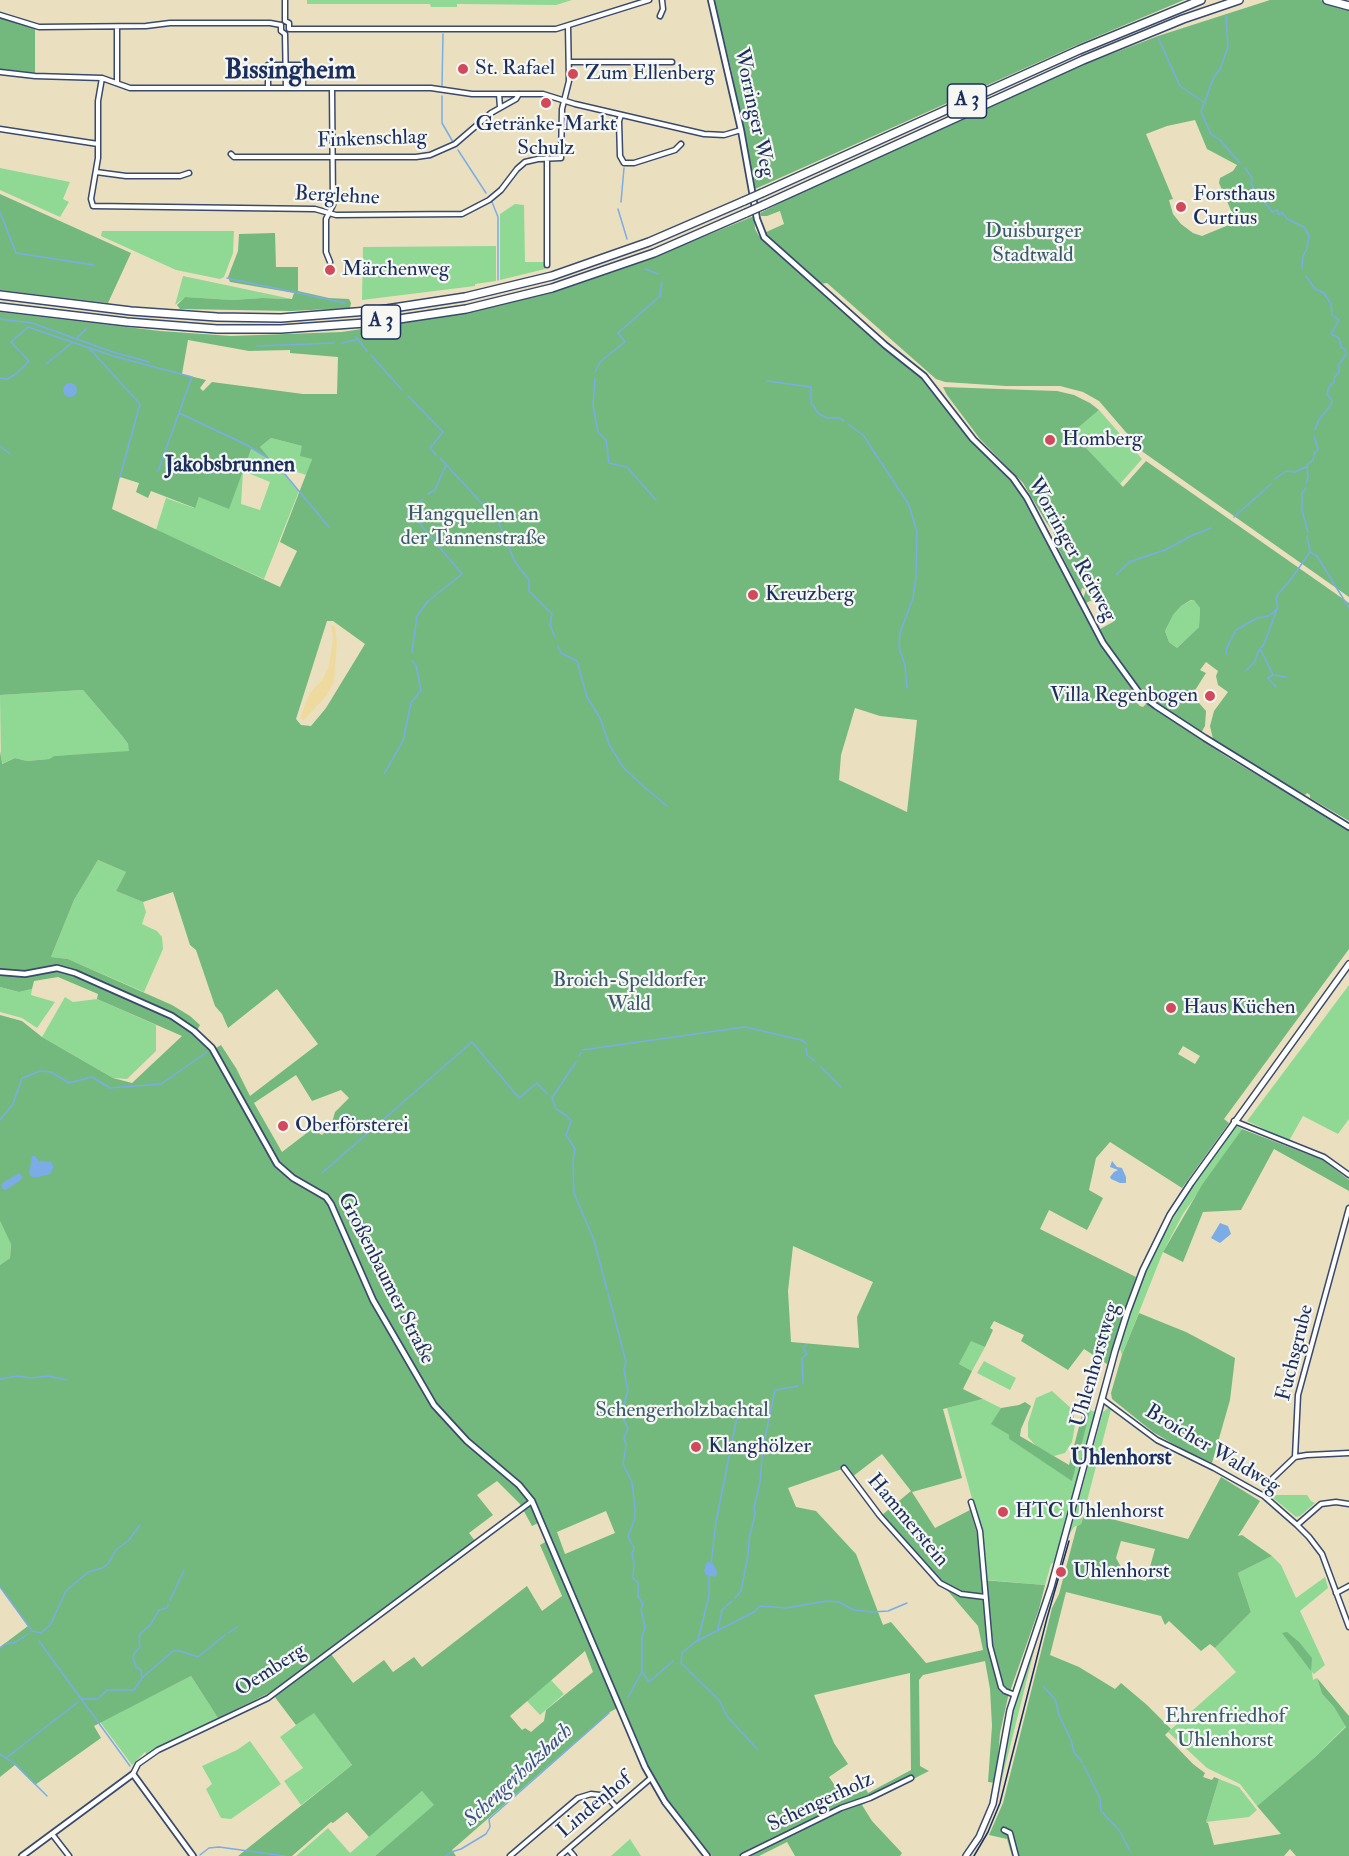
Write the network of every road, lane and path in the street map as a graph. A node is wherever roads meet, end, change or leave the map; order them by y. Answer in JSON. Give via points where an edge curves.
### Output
{"nodes":[{"id":1,"x":285,"y":0,"type":"edge"},
{"id":2,"x":649,"y":0,"type":"edge"},
{"id":3,"x":662,"y":0,"type":"edge"},
{"id":4,"x":711,"y":0,"type":"edge"},
{"id":5,"x":1201,"y":0,"type":"edge"},
{"id":6,"x":1239,"y":0,"type":"edge"},
{"id":7,"x":1327,"y":0,"type":"edge"},
{"id":8,"x":1349,"y":6,"type":"edge"},
{"id":9,"x":0,"y":15,"type":"edge"},
{"id":10,"x":660,"y":16,"type":"dead end"},
{"id":11,"x":285,"y":21,"type":"junction"},
{"id":12,"x":281,"y":25,"type":"junction"},
{"id":13,"x":117,"y":26,"type":"junction"},
{"id":14,"x":568,"y":26,"type":"junction"},
{"id":15,"x":290,"y":29,"type":"junction"},
{"id":16,"x":285,"y":34,"type":"junction"},
{"id":17,"x":569,"y":62,"type":"junction"},
{"id":18,"x":672,"y":62,"type":"dead end"},
{"id":19,"x":286,"y":65,"type":"junction"},
{"id":20,"x":0,"y":72,"type":"edge"},
{"id":21,"x":102,"y":78,"type":"junction"},
{"id":22,"x":117,"y":83,"type":"junction"},
{"id":23,"x":268,"y":88,"type":"junction"},
{"id":24,"x":286,"y":88,"type":"junction"},
{"id":25,"x":303,"y":88,"type":"junction"},
{"id":26,"x":332,"y":88,"type":"junction"},
{"id":27,"x":499,"y":94,"type":"junction"},
{"id":28,"x":519,"y":94,"type":"junction"},
{"id":29,"x":565,"y":100,"type":"junction"},
{"id":30,"x":500,"y":107,"type":"junction"},
{"id":31,"x":621,"y":115,"type":"junction"},
{"id":32,"x":0,"y":129,"type":"edge"},
{"id":33,"x":741,"y":130,"type":"junction"},
{"id":34,"x":98,"y":144,"type":"junction"},
{"id":35,"x":681,"y":144,"type":"dead end"},
{"id":36,"x":231,"y":154,"type":"dead end"},
{"id":37,"x":333,"y":157,"type":"junction"},
{"id":38,"x":548,"y":158,"type":"junction"},
{"id":39,"x":96,"y":172,"type":"junction"},
{"id":40,"x":189,"y":173,"type":"dead end"},
{"id":41,"x":329,"y":213,"type":"junction"},
{"id":42,"x":761,"y":233,"type":"joint"},
{"id":43,"x":330,"y":262,"type":"dead end"},
{"id":44,"x":547,"y":265,"type":"dead end"},
{"id":45,"x":0,"y":295,"type":"edge"},
{"id":46,"x":0,"y":307,"type":"edge"},
{"id":47,"x":1349,"y":827,"type":"edge"},
{"id":48,"x":1349,"y":964,"type":"edge"},
{"id":49,"x":0,"y":972,"type":"edge"},
{"id":50,"x":1234,"y":1121,"type":"junction"},
{"id":51,"x":1349,"y":1175,"type":"edge"},
{"id":52,"x":1349,"y":1208,"type":"edge"},
{"id":53,"x":1102,"y":1399,"type":"junction"},
{"id":54,"x":1349,"y":1453,"type":"edge"},
{"id":55,"x":1295,"y":1457,"type":"junction"},
{"id":56,"x":844,"y":1468,"type":"dead end"},
{"id":57,"x":1264,"y":1496,"type":"junction"},
{"id":58,"x":532,"y":1501,"type":"junction"},
{"id":59,"x":971,"y":1502,"type":"dead end"},
{"id":60,"x":1349,"y":1504,"type":"edge"},
{"id":61,"x":1297,"y":1525,"type":"junction"},
{"id":62,"x":1349,"y":1586,"type":"edge"},
{"id":63,"x":1336,"y":1593,"type":"junction"},
{"id":64,"x":985,"y":1597,"type":"junction"},
{"id":65,"x":1349,"y":1627,"type":"edge"},
{"id":66,"x":1015,"y":1695,"type":"junction"},
{"id":67,"x":133,"y":1774,"type":"junction"},
{"id":68,"x":651,"y":1778,"type":"junction"},
{"id":69,"x":911,"y":1778,"type":"dead end"},
{"id":70,"x":616,"y":1807,"type":"junction"},
{"id":71,"x":1004,"y":1830,"type":"dead end"},
{"id":72,"x":52,"y":1834,"type":"junction"},
{"id":73,"x":568,"y":1849,"type":"junction"},
{"id":74,"x":22,"y":1856,"type":"edge"},
{"id":75,"x":69,"y":1856,"type":"edge"},
{"id":76,"x":193,"y":1856,"type":"edge"},
{"id":77,"x":510,"y":1856,"type":"edge"},
{"id":78,"x":560,"y":1856,"type":"edge"},
{"id":79,"x":573,"y":1856,"type":"edge"},
{"id":80,"x":707,"y":1856,"type":"edge"},
{"id":81,"x":743,"y":1856,"type":"edge"},
{"id":82,"x":966,"y":1856,"type":"edge"},
{"id":83,"x":1016,"y":1856,"type":"edge"}],
"edges":[{"from":1,"to":11,"type":"street"},
{"from":2,"to":14,"type":"street"},
{"from":3,"to":10,"type":"street"},
{"from":4,"to":33,"type":"street","name":"Worringer Weg"},
{"from":5,"to":45,"type":"highway","number":"A 3","bridge":true,"via":[[1079,50],[649,243],[552,276],[465,297],[380,310],[281,318],[197,317]]},
{"from":6,"to":46,"type":"highway","number":"A 3","bridge":true,"via":[[1102,52],[654,254],[552,288],[466,309],[379,322],[281,329],[127,322]]},
{"from":7,"to":8,"type":"highway"},
{"from":9,"to":13,"type":"street","via":[[39,27]]},
{"from":11,"to":12,"type":"street"},
{"from":11,"to":15,"type":"street"},
{"from":12,"to":13,"type":"street"},
{"from":12,"to":16,"type":"street"},
{"from":13,"to":22,"type":"street"},
{"from":14,"to":15,"type":"street"},
{"from":14,"to":17,"type":"street"},
{"from":15,"to":16,"type":"street"},
{"from":16,"to":19,"type":"street"},
{"from":17,"to":18,"type":"street"},
{"from":17,"to":29,"type":"street"},
{"from":19,"to":23,"type":"street","via":[[268,65]]},
{"from":19,"to":24,"type":"street"},
{"from":19,"to":25,"type":"street","via":[[303,65]]},
{"from":20,"to":21,"type":"street"},
{"from":21,"to":22,"type":"street"},
{"from":21,"to":34,"type":"street"},
{"from":22,"to":23,"type":"street","via":[[130,87]]},
{"from":23,"to":24,"type":"street"},
{"from":24,"to":25,"type":"street"},
{"from":25,"to":26,"type":"street"},
{"from":26,"to":27,"type":"street","via":[[431,88]]},
{"from":26,"to":37,"type":"street"},
{"from":27,"to":28,"type":"street"},
{"from":27,"to":30,"type":"street"},
{"from":28,"to":29,"type":"street","via":[[543,94]]},
{"from":28,"to":30,"type":"street","name":"Finkenschlag"},
{"from":29,"to":31,"type":"street"},
{"from":29,"to":38,"type":"street","name":"Berglehne","via":[[561,158]]},
{"from":30,"to":37,"type":"street","name":"Finkenschlag","via":[[455,144],[430,155]]},
{"from":31,"to":33,"type":"street","via":[[711,135]]},
{"from":31,"to":35,"type":"street","via":[[620,156],[624,163],[675,150]]},
{"from":32,"to":34,"type":"street"},
{"from":33,"to":42,"type":"street","name":"Worringer Weg"},
{"from":34,"to":39,"type":"street"},
{"from":36,"to":37,"type":"street","name":"Finkenschlag"},
{"from":37,"to":41,"type":"street","via":[[333,205]]},
{"from":38,"to":41,"type":"street","name":"Berglehne","via":[[525,162],[489,200],[462,214]]},
{"from":38,"to":44,"type":"street"},
{"from":39,"to":40,"type":"street","via":[[126,176]]},
{"from":39,"to":41,"type":"street","name":"Berglehne","via":[[91,203],[96,207],[315,209]]},
{"from":41,"to":43,"type":"street","via":[[326,252]]},
{"from":42,"to":47,"type":"street","name":"Worringer Reitweg","via":[[924,376],[973,439],[1013,478],[1103,643],[1140,694]]},
{"from":48,"to":50,"type":"main road","name":"Uhlenhorstweg"},
{"from":49,"to":58,"type":"street","name":"Großenbaumer Straße","via":[[25,974],[57,968],[75,973],[161,1010],[206,1042],[277,1164],[331,1204],[373,1300],[434,1405]]},
{"from":50,"to":51,"type":"street","via":[[1324,1157]]},
{"from":50,"to":53,"type":"main road","name":"Uhlenhorstweg","via":[[1156,1242],[1126,1313]]},
{"from":52,"to":55,"type":"street","name":"Fuchsgrube","via":[[1298,1395]]},
{"from":53,"to":57,"type":"street","name":"Broicher Waldweg","via":[[1157,1440]]},
{"from":53,"to":66,"type":"main road","name":"Uhlenhorstweg","via":[[1055,1574]]},
{"from":54,"to":55,"type":"street"},
{"from":55,"to":57,"type":"street","via":[[1273,1478]]},
{"from":56,"to":64,"type":"street","name":"Hammerstein","via":[[880,1516],[940,1583],[961,1594]]},
{"from":57,"to":61,"type":"street","name":"Broicher Waldweg"},
{"from":58,"to":67,"type":"street","name":"Oemberg","via":[[268,1698],[158,1750],[138,1764]]},
{"from":58,"to":68,"type":"street","name":"Großenbaumer Straße"},
{"from":59,"to":64,"type":"street","via":[[980,1531]]},
{"from":60,"to":61,"type":"street","via":[[1322,1504]]},
{"from":61,"to":63,"type":"street","name":"Broicher Waldweg","via":[[1322,1554]]},
{"from":62,"to":63,"type":"street"},
{"from":63,"to":65,"type":"street","name":"Broicher Waldweg"},
{"from":64,"to":66,"type":"street","via":[[990,1646],[1001,1687]]},
{"from":66,"to":82,"type":"main road","name":"Uhlenhorstweg","via":[[993,1804]]},
{"from":67,"to":72,"type":"street","name":"Oemberg"},
{"from":67,"to":76,"type":"street"},
{"from":68,"to":70,"type":"street","name":"Lindenhof"},
{"from":68,"to":80,"type":"street","name":"Großenbaumer Straße"},
{"from":69,"to":81,"type":"street","name":"Schengerholz"},
{"from":70,"to":73,"type":"street","name":"Lindenhof"},
{"from":70,"to":77,"type":"street","via":[[604,1796],[582,1796]]},
{"from":71,"to":83,"type":"street","via":[[1010,1833]]},
{"from":72,"to":74,"type":"street","name":"Oemberg"},
{"from":72,"to":75,"type":"street"},
{"from":73,"to":78,"type":"street","name":"Lindenhof"},
{"from":73,"to":79,"type":"street"}]}
